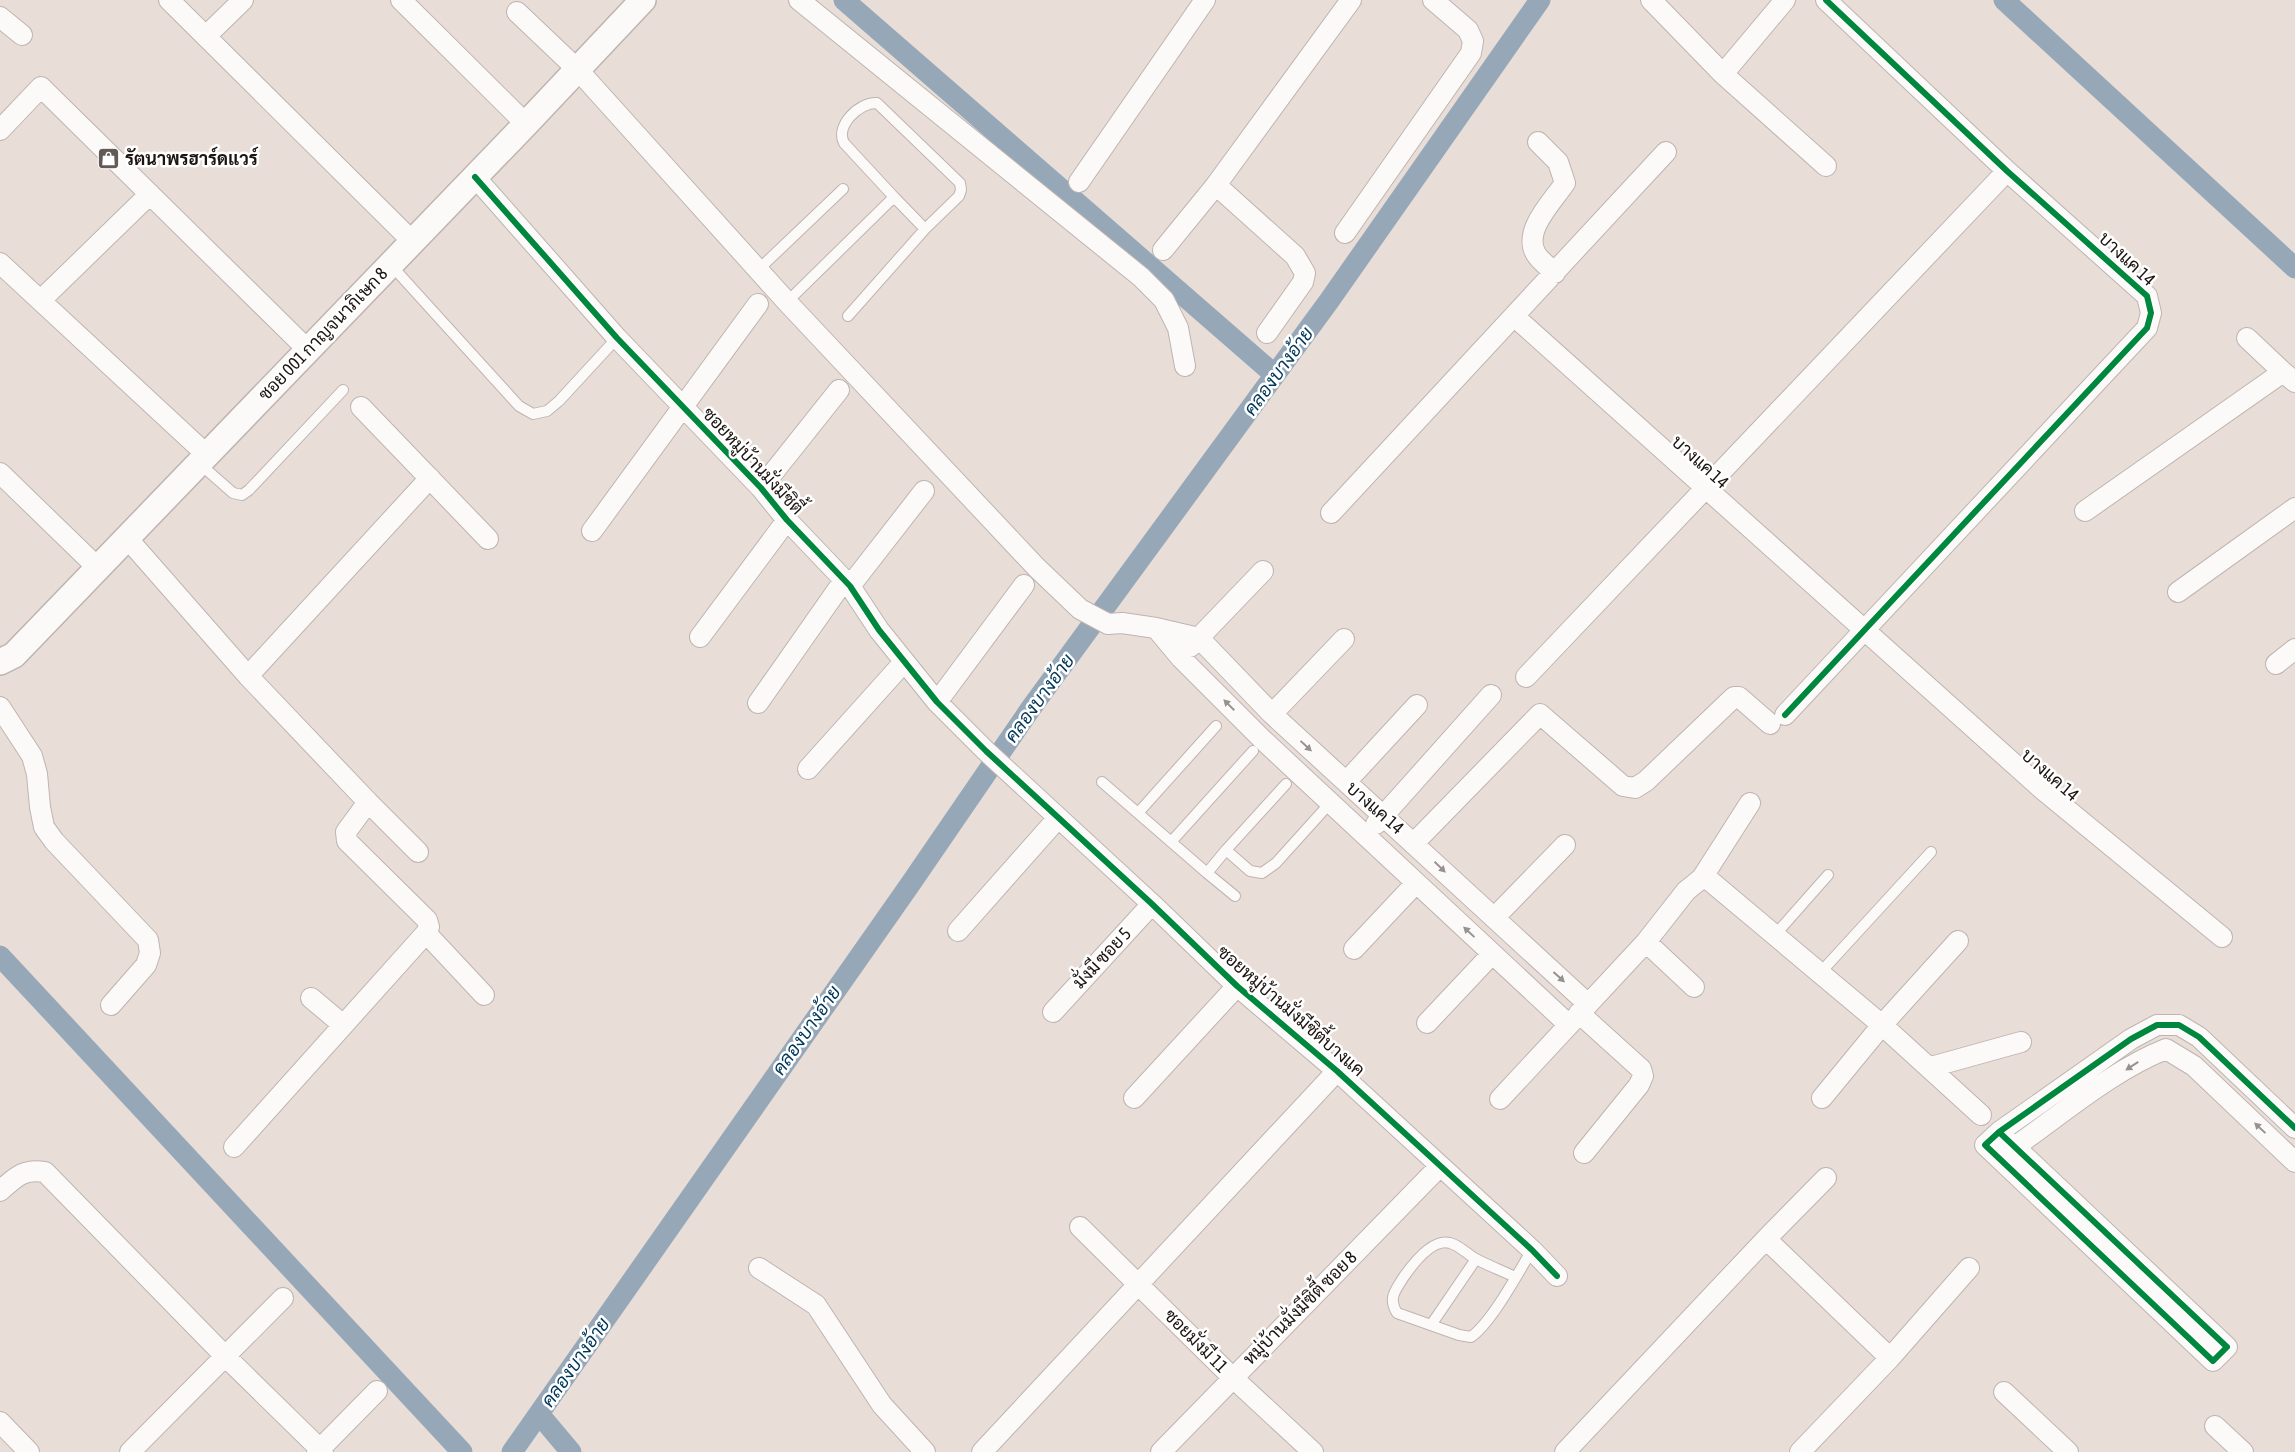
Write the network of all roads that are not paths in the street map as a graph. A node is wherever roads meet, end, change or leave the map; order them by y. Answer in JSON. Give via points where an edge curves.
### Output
{"nodes":[{"id":1,"x":169,"y":0,"type":"edge"},
{"id":2,"x":243,"y":0,"type":"edge"},
{"id":3,"x":401,"y":0,"type":"edge"},
{"id":4,"x":642,"y":0,"type":"edge"},
{"id":5,"x":799,"y":0,"type":"edge"},
{"id":6,"x":1205,"y":0,"type":"edge"},
{"id":7,"x":1351,"y":0,"type":"edge"},
{"id":8,"x":1433,"y":0,"type":"edge"},
{"id":9,"x":1651,"y":0,"type":"edge"},
{"id":10,"x":1784,"y":0,"type":"edge"},
{"id":11,"x":1826,"y":0,"type":"edge"},
{"id":12,"x":517,"y":12,"type":"dead end"},
{"id":13,"x":0,"y":17,"type":"edge"},
{"id":14,"x":22,"y":35,"type":"dead end"},
{"id":15,"x":206,"y":36,"type":"junction"},
{"id":16,"x":578,"y":70,"type":"junction"},
{"id":17,"x":1723,"y":74,"type":"junction"},
{"id":18,"x":526,"y":124,"type":"junction"},
{"id":19,"x":0,"y":130,"type":"edge"},
{"id":20,"x":1538,"y":142,"type":"dead end"},
{"id":21,"x":1666,"y":152,"type":"dead end"},
{"id":22,"x":1826,"y":166,"type":"dead end"},
{"id":23,"x":2007,"y":171,"type":"junction"},
{"id":24,"x":475,"y":177,"type":"junction"},
{"id":25,"x":1078,"y":182,"type":"dead end"},
{"id":26,"x":1216,"y":185,"type":"junction"},
{"id":27,"x":843,"y":189,"type":"dead end"},
{"id":28,"x":150,"y":194,"type":"junction"},
{"id":29,"x":894,"y":197,"type":"junction"},
{"id":30,"x":926,"y":229,"type":"junction"},
{"id":31,"x":1344,"y":233,"type":"dead end"},
{"id":32,"x":412,"y":241,"type":"junction"},
{"id":33,"x":1163,"y":250,"type":"dead end"},
{"id":34,"x":0,"y":262,"type":"edge"},
{"id":35,"x":390,"y":264,"type":"junction"},
{"id":36,"x":758,"y":270,"type":"junction"},
{"id":37,"x":1555,"y":273,"type":"junction"},
{"id":38,"x":41,"y":300,"type":"junction"},
{"id":39,"x":787,"y":302,"type":"junction"},
{"id":40,"x":758,"y":304,"type":"dead end"},
{"id":41,"x":848,"y":316,"type":"dead end"},
{"id":42,"x":1515,"y":317,"type":"junction"},
{"id":43,"x":1267,"y":332,"type":"dead end"},
{"id":44,"x":616,"y":338,"type":"junction"},
{"id":45,"x":2247,"y":338,"type":"dead end"},
{"id":46,"x":307,"y":350,"type":"junction"},
{"id":47,"x":1185,"y":366,"type":"dead end"},
{"id":48,"x":2289,"y":377,"type":"edge"},
{"id":49,"x":343,"y":390,"type":"dead end"},
{"id":50,"x":839,"y":390,"type":"dead end"},
{"id":51,"x":682,"y":406,"type":"junction"},
{"id":52,"x":361,"y":407,"type":"dead end"},
{"id":53,"x":204,"y":459,"type":"junction"},
{"id":54,"x":0,"y":473,"type":"edge"},
{"id":55,"x":430,"y":478,"type":"junction"},
{"id":56,"x":761,"y":488,"type":"junction"},
{"id":57,"x":1706,"y":488,"type":"junction"},
{"id":58,"x":924,"y":491,"type":"dead end"},
{"id":59,"x":2295,"y":508,"type":"edge"},
{"id":60,"x":2085,"y":511,"type":"dead end"},
{"id":61,"x":1331,"y":513,"type":"dead end"},
{"id":62,"x":787,"y":520,"type":"junction"},
{"id":63,"x":592,"y":531,"type":"dead end"},
{"id":64,"x":127,"y":538,"type":"junction"},
{"id":65,"x":488,"y":539,"type":"dead end"},
{"id":66,"x":98,"y":568,"type":"junction"},
{"id":67,"x":1262,"y":571,"type":"dead end"},
{"id":68,"x":848,"y":583,"type":"junction"},
{"id":69,"x":1024,"y":585,"type":"dead end"},
{"id":70,"x":2178,"y":592,"type":"dead end"},
{"id":71,"x":1156,"y":628,"type":"junction"},
{"id":72,"x":1864,"y":630,"type":"junction"},
{"id":73,"x":700,"y":637,"type":"dead end"},
{"id":74,"x":1199,"y":638,"type":"junction"},
{"id":75,"x":1344,"y":639,"type":"dead end"},
{"id":76,"x":2295,"y":649,"type":"edge"},
{"id":77,"x":1181,"y":658,"type":"junction"},
{"id":78,"x":0,"y":662,"type":"edge"},
{"id":79,"x":904,"y":662,"type":"junction"},
{"id":80,"x":2276,"y":664,"type":"dead end"},
{"id":81,"x":248,"y":676,"type":"junction"},
{"id":82,"x":1526,"y":677,"type":"dead end"},
{"id":83,"x":1491,"y":695,"type":"dead end"},
{"id":84,"x":937,"y":702,"type":"junction"},
{"id":85,"x":758,"y":703,"type":"dead end"},
{"id":86,"x":1417,"y":706,"type":"dead end"},
{"id":87,"x":0,"y":707,"type":"edge"},
{"id":88,"x":1276,"y":718,"type":"junction"},
{"id":89,"x":1216,"y":726,"type":"dead end"},
{"id":90,"x":1258,"y":746,"type":"junction"},
{"id":91,"x":1004,"y":768,"type":"joint"},
{"id":92,"x":808,"y":769,"type":"dead end"},
{"id":93,"x":1102,"y":782,"type":"dead end"},
{"id":94,"x":1346,"y":782,"type":"junction"},
{"id":95,"x":1286,"y":784,"type":"dead end"},
{"id":96,"x":368,"y":802,"type":"junction"},
{"id":97,"x":1331,"y":802,"type":"junction"},
{"id":98,"x":1750,"y":804,"type":"dead end"},
{"id":99,"x":1138,"y":813,"type":"junction"},
{"id":100,"x":1385,"y":816,"type":"junction"},
{"id":101,"x":1058,"y":818,"type":"junction"},
{"id":102,"x":1366,"y":834,"type":"junction"},
{"id":103,"x":1171,"y":842,"type":"junction"},
{"id":104,"x":1414,"y":843,"type":"junction"},
{"id":105,"x":1565,"y":845,"type":"dead end"},
{"id":106,"x":1226,"y":850,"type":"junction"},
{"id":107,"x":418,"y":852,"type":"dead end"},
{"id":108,"x":1931,"y":852,"type":"dead end"},
{"id":109,"x":1207,"y":873,"type":"junction"},
{"id":110,"x":1828,"y":875,"type":"dead end"},
{"id":111,"x":1702,"y":878,"type":"junction"},
{"id":112,"x":1416,"y":883,"type":"junction"},
{"id":113,"x":1234,"y":896,"type":"dead end"},
{"id":114,"x":1152,"y":904,"type":"junction"},
{"id":115,"x":1494,"y":918,"type":"junction"},
{"id":116,"x":958,"y":931,"type":"dead end"},
{"id":117,"x":426,"y":933,"type":"junction"},
{"id":118,"x":1776,"y":936,"type":"junction"},
{"id":119,"x":2222,"y":937,"type":"dead end"},
{"id":120,"x":1958,"y":941,"type":"dead end"},
{"id":121,"x":1646,"y":942,"type":"junction"},
{"id":122,"x":1354,"y":949,"type":"dead end"},
{"id":123,"x":1492,"y":954,"type":"junction"},
{"id":124,"x":1820,"y":973,"type":"junction"},
{"id":125,"x":1237,"y":986,"type":"junction"},
{"id":126,"x":1694,"y":987,"type":"dead end"},
{"id":127,"x":484,"y":994,"type":"dead end"},
{"id":128,"x":311,"y":998,"type":"dead end"},
{"id":129,"x":111,"y":1005,"type":"dead end"},
{"id":130,"x":1053,"y":1012,"type":"dead end"},
{"id":131,"x":1579,"y":1014,"type":"junction"},
{"id":132,"x":1427,"y":1023,"type":"dead end"},
{"id":133,"x":343,"y":1025,"type":"junction"},
{"id":134,"x":1882,"y":1025,"type":"junction"},
{"id":135,"x":2021,"y":1042,"type":"dead end"},
{"id":136,"x":1931,"y":1067,"type":"junction"},
{"id":137,"x":1337,"y":1070,"type":"junction"},
{"id":138,"x":1134,"y":1098,"type":"dead end"},
{"id":139,"x":1822,"y":1098,"type":"dead end"},
{"id":140,"x":1500,"y":1099,"type":"dead end"},
{"id":141,"x":1981,"y":1115,"type":"dead end"},
{"id":142,"x":2295,"y":1128,"type":"edge"},
{"id":143,"x":234,"y":1147,"type":"dead end"},
{"id":144,"x":1584,"y":1153,"type":"dead end"},
{"id":145,"x":2009,"y":1154,"type":"junction"},
{"id":146,"x":2295,"y":1162,"type":"edge"},
{"id":147,"x":1440,"y":1166,"type":"junction"},
{"id":148,"x":1826,"y":1178,"type":"dead end"},
{"id":149,"x":0,"y":1191,"type":"edge"},
{"id":150,"x":1080,"y":1227,"type":"dead end"},
{"id":151,"x":1766,"y":1240,"type":"junction"},
{"id":152,"x":1532,"y":1250,"type":"junction"},
{"id":153,"x":1476,"y":1260,"type":"junction"},
{"id":154,"x":759,"y":1268,"type":"dead end"},
{"id":155,"x":1969,"y":1268,"type":"dead end"},
{"id":156,"x":2150,"y":1272,"type":"junction"},
{"id":157,"x":1557,"y":1276,"type":"dead end"},
{"id":158,"x":1515,"y":1277,"type":"junction"},
{"id":159,"x":1138,"y":1284,"type":"junction"},
{"id":160,"x":2136,"y":1287,"type":"junction"},
{"id":161,"x":283,"y":1298,"type":"dead end"},
{"id":162,"x":1431,"y":1324,"type":"junction"},
{"id":163,"x":225,"y":1356,"type":"junction"},
{"id":164,"x":1890,"y":1358,"type":"junction"},
{"id":165,"x":1232,"y":1377,"type":"junction"},
{"id":166,"x":378,"y":1391,"type":"dead end"},
{"id":167,"x":2004,"y":1392,"type":"dead end"},
{"id":168,"x":0,"y":1422,"type":"edge"},
{"id":169,"x":2215,"y":1426,"type":"dead end"},
{"id":170,"x":2060,"y":1450,"type":"edge"},
{"id":171,"x":320,"y":1451,"type":"edge"},
{"id":172,"x":29,"y":1452,"type":"edge"},
{"id":173,"x":130,"y":1452,"type":"edge"},
{"id":174,"x":926,"y":1452,"type":"edge"},
{"id":175,"x":982,"y":1452,"type":"edge"},
{"id":176,"x":1161,"y":1452,"type":"edge"},
{"id":177,"x":1313,"y":1452,"type":"edge"},
{"id":178,"x":1565,"y":1452,"type":"edge"},
{"id":179,"x":1800,"y":1452,"type":"edge"},
{"id":180,"x":2244,"y":1452,"type":"edge"}],
"edges":[{"from":1,"to":15,"type":"street"},
{"from":2,"to":15,"type":"street"},
{"from":3,"to":18,"type":"street"},
{"from":4,"to":16,"type":"street","name":"ซอย 001 กาญจนาภิเษก 8"},
{"from":5,"to":47,"type":"street","via":[[1141,277],[1164,300],[1178,328]]},
{"from":6,"to":25,"type":"street"},
{"from":7,"to":26,"type":"street"},
{"from":8,"to":31,"type":"street","via":[[1468,30],[1473,41],[1471,52]]},
{"from":9,"to":17,"type":"street"},
{"from":10,"to":17,"type":"street"},
{"from":11,"to":23,"type":"street","name":"บางแค 14"},
{"from":12,"to":16,"type":"street"},
{"from":13,"to":14,"type":"street"},
{"from":15,"to":32,"type":"street"},
{"from":16,"to":18,"type":"street","name":"ซอย 001 กาญจนาภิเษก 8"},
{"from":16,"to":36,"type":"street"},
{"from":17,"to":22,"type":"street"},
{"from":18,"to":24,"type":"street","name":"ซอย 001 กาญจนาภิเษก 8"},
{"from":19,"to":28,"type":"street","via":[[41,87]]},
{"from":20,"to":37,"type":"street","via":[[1558,162],[1565,183],[1535,228],[1532,242],[1536,254]]},
{"from":21,"to":37,"type":"street"},
{"from":23,"to":57,"type":"street","name":"บางแค 14"},
{"from":23,"to":72,"type":"street","name":"บางแค 14","via":[[2147,296],[2151,313],[2147,328]]},
{"from":24,"to":32,"type":"street","name":"ซอย 001 กาญจนาภิเษก 8"},
{"from":24,"to":44,"type":"street","name":"ซอยหมู่บ้านมั่งมีซิตี้"},
{"from":26,"to":33,"type":"street"},
{"from":26,"to":43,"type":"street","via":[[1295,256],[1305,273],[1303,282]]},
{"from":27,"to":36,"type":"lane"},
{"from":28,"to":38,"type":"street"},
{"from":28,"to":46,"type":"street"},
{"from":29,"to":30,"type":"lane"},
{"from":29,"to":30,"type":"lane","via":[[841,136],[842,127],[862,106],[870,103],[877,104],[960,183],[959,196]]},
{"from":29,"to":39,"type":"lane"},
{"from":30,"to":41,"type":"lane"},
{"from":32,"to":35,"type":"street","name":"ซอย 001 กาญจนาภิเษก 8"},
{"from":34,"to":38,"type":"street"},
{"from":35,"to":44,"type":"lane","via":[[519,406],[533,414],[547,411],[559,401]]},
{"from":35,"to":46,"type":"street","name":"ซอย 001 กาญจนาภิเษก 8"},
{"from":36,"to":39,"type":"street"},
{"from":37,"to":42,"type":"street"},
{"from":38,"to":53,"type":"street"},
{"from":39,"to":71,"type":"street","via":[[1036,567],[1080,609],[1108,624]]},
{"from":40,"to":51,"type":"street"},
{"from":42,"to":57,"type":"street","name":"บางแค 14"},
{"from":42,"to":61,"type":"street"},
{"from":44,"to":51,"type":"street","name":"ซอยหมู่บ้านมั่งมีซิตี้"},
{"from":45,"to":48,"type":"street"},
{"from":46,"to":53,"type":"street","name":"ซอย 001 กาญจนาภิเษก 8"},
{"from":48,"to":60,"type":"street"},
{"from":49,"to":53,"type":"lane","via":[[242,495],[233,493]]},
{"from":50,"to":56,"type":"street"},
{"from":51,"to":56,"type":"street","name":"ซอยหมู่บ้านมั่งมีซิตี้"},
{"from":51,"to":63,"type":"street"},
{"from":52,"to":55,"type":"street"},
{"from":53,"to":64,"type":"street","name":"ซอย 001 กาญจนาภิเษก 8"},
{"from":54,"to":66,"type":"street"},
{"from":55,"to":65,"type":"street"},
{"from":55,"to":81,"type":"street"},
{"from":56,"to":62,"type":"street","name":"ซอยหมู่บ้านมั่งมีซิตี้"},
{"from":57,"to":72,"type":"street","name":"บางแค 14"},
{"from":57,"to":82,"type":"street","name":"บางแค 14"},
{"from":58,"to":68,"type":"street"},
{"from":59,"to":70,"type":"street"},
{"from":62,"to":68,"type":"street","name":"ซอยหมู่บ้านมั่งมีซิตี้"},
{"from":62,"to":73,"type":"street"},
{"from":64,"to":66,"type":"street","name":"ซอย 001 กาญจนาภิเษก 8"},
{"from":64,"to":81,"type":"street"},
{"from":66,"to":78,"type":"street","name":"ซอย 001 กาญจนาภิเษก 8","via":[[14,655]]},
{"from":67,"to":74,"type":"street"},
{"from":68,"to":79,"type":"street","name":"ซอยหมู่บ้านมั่งมีซิตี้"},
{"from":68,"to":85,"type":"street"},
{"from":69,"to":84,"type":"street"},
{"from":71,"to":74,"type":"street"},
{"from":71,"to":77,"type":"street","name":"บางแค 14"},
{"from":72,"to":104,"type":"street","name":"บางแค 14","via":[[1777,719],[1734,697],[1635,788],[1622,786],[1540,714]]},
{"from":72,"to":119,"type":"street","name":"บางแค 14","via":[[2042,789]]},
{"from":74,"to":77,"type":"street"},
{"from":74,"to":88,"type":"street","name":"บางแค 14"},
{"from":75,"to":88,"type":"street"},
{"from":76,"to":80,"type":"street"},
{"from":90,"to":77,"type":"street","name":"บางแค 14","one_way":true},
{"from":79,"to":84,"type":"street","name":"ซอยหมู่บ้านมั่งมีซิตี้"},
{"from":79,"to":92,"type":"street"},
{"from":81,"to":96,"type":"street"},
{"from":83,"to":100,"type":"street"},
{"from":84,"to":91,"type":"street","name":"ซอยหมู่บ้านมั่งมีซิตี้"},
{"from":86,"to":94,"type":"street"},
{"from":87,"to":129,"type":"street","via":[[32,756],[44,827],[148,940],[150,953],[146,965]]},
{"from":88,"to":90,"type":"street"},
{"from":88,"to":94,"type":"street","name":"บางแค 14","one_way":true},
{"from":89,"to":99,"type":"lane"},
{"from":90,"to":97,"type":"street","name":"บางแค 14"},
{"from":90,"to":103,"type":"lane"},
{"from":91,"to":101,"type":"street","name":"ซอยหมู่บ้านมั่งมีซิตี้บางแค"},
{"from":93,"to":99,"type":"lane"},
{"from":94,"to":100,"type":"street","name":"บางแค 14"},
{"from":95,"to":106,"type":"lane"},
{"from":96,"to":107,"type":"street"},
{"from":96,"to":117,"type":"street","via":[[346,832],[347,841],[427,920],[429,927]]},
{"from":97,"to":102,"type":"street","name":"บางแค 14"},
{"from":97,"to":106,"type":"lane","via":[[1276,863],[1262,873],[1250,870]]},
{"from":98,"to":111,"type":"street"},
{"from":99,"to":103,"type":"lane"},
{"from":100,"to":102,"type":"street"},
{"from":100,"to":104,"type":"street","name":"บางแค 14"},
{"from":101,"to":114,"type":"street","name":"ซอยหมู่บ้านมั่งมีซิตี้บางแค"},
{"from":101,"to":116,"type":"street"},
{"from":102,"to":112,"type":"street","name":"บางแค 14"},
{"from":103,"to":109,"type":"lane"},
{"from":104,"to":115,"type":"street","name":"บางแค 14","one_way":true},
{"from":105,"to":115,"type":"street"},
{"from":106,"to":109,"type":"lane"},
{"from":108,"to":124,"type":"lane"},
{"from":109,"to":113,"type":"lane"},
{"from":110,"to":118,"type":"lane"},
{"from":111,"to":118,"type":"street","via":[[1709,880]]},
{"from":111,"to":121,"type":"street","via":[[1686,891]]},
{"from":112,"to":122,"type":"street"},
{"from":123,"to":112,"type":"street","name":"บางแค 14","one_way":true},
{"from":114,"to":125,"type":"street","name":"ซอยหมู่บ้านมั่งมีซิตี้บางแค"},
{"from":114,"to":130,"type":"street","name":"มั่งมี ซอย 5"},
{"from":115,"to":131,"type":"street","name":"บางแค 14","one_way":true},
{"from":117,"to":127,"type":"street"},
{"from":117,"to":133,"type":"street"},
{"from":118,"to":124,"type":"street"},
{"from":120,"to":134,"type":"street"},
{"from":121,"to":126,"type":"street"},
{"from":121,"to":131,"type":"street"},
{"from":123,"to":131,"type":"street","name":"บางแค 14"},
{"from":123,"to":132,"type":"street"},
{"from":124,"to":134,"type":"street"},
{"from":125,"to":137,"type":"street","name":"ซอยหมู่บ้านมั่งมีซิตี้บางแค"},
{"from":125,"to":138,"type":"street"},
{"from":128,"to":133,"type":"street"},
{"from":131,"to":140,"type":"street"},
{"from":131,"to":144,"type":"street","via":[[1641,1069],[1643,1076]]},
{"from":133,"to":143,"type":"street"},
{"from":134,"to":136,"type":"street"},
{"from":134,"to":139,"type":"street"},
{"from":135,"to":136,"type":"street"},
{"from":136,"to":141,"type":"street"},
{"from":137,"to":147,"type":"street","name":"ซอยหมู่บ้านมั่งมีซิตี้บางแค"},
{"from":137,"to":159,"type":"street","name":"ซอยหมู่บ้านมั่งมีซิตี้บางแค"},
{"from":142,"to":145,"type":"street","via":[[2199,1037],[2179,1025],[2157,1025],[2131,1039],[2000,1132]]},
{"from":146,"to":145,"type":"street","one_way":true,"via":[[2194,1066],[2166,1048],[2094,1091]]},
{"from":145,"to":156,"type":"street"},
{"from":145,"to":160,"type":"street"},
{"from":147,"to":152,"type":"street","name":"ซอยหมู่บ้านมั่งมีซิตี้บางแค"},
{"from":147,"to":165,"type":"street","name":"หมู่บ้านมั่งมีซิตี้ ซอย 8"},
{"from":148,"to":151,"type":"street"},
{"from":149,"to":163,"type":"street","via":[[19,1175],[32,1170],[45,1172]]},
{"from":150,"to":159,"type":"street","name":"ซอยมั่งมี 11"},
{"from":151,"to":164,"type":"street"},
{"from":151,"to":178,"type":"street"},
{"from":152,"to":157,"type":"street","name":"ซอยหมู่บ้านมั่งมีซิตี้บางแค"},
{"from":152,"to":158,"type":"lane"},
{"from":153,"to":158,"type":"lane"},
{"from":153,"to":162,"type":"lane"},
{"from":153,"to":162,"type":"lane","via":[[1451,1243],[1442,1243],[1431,1247],[1409,1269],[1392,1297],[1392,1304],[1397,1312]]},
{"from":154,"to":174,"type":"street","via":[[816,1305],[882,1405]]},
{"from":155,"to":164,"type":"street"},
{"from":156,"to":160,"type":"street"},
{"from":156,"to":160,"type":"street","via":[[2227,1347],[2214,1361]]},
{"from":158,"to":162,"type":"lane","via":[[1480,1330],[1471,1337]]},
{"from":159,"to":165,"type":"street","name":"ซอยมั่งมี 11"},
{"from":159,"to":175,"type":"street","name":"ซอยหมู่บ้านมั่งมีซิตี้บางแค"},
{"from":161,"to":163,"type":"street"},
{"from":163,"to":171,"type":"street"},
{"from":163,"to":173,"type":"street"},
{"from":164,"to":179,"type":"street"},
{"from":165,"to":176,"type":"street","name":"หมู่บ้านมั่งมีซิตี้ ซอย 8"},
{"from":165,"to":177,"type":"street","name":"ซอยมั่งมี 11"},
{"from":166,"to":171,"type":"street"},
{"from":167,"to":170,"type":"street"},
{"from":168,"to":172,"type":"street"},
{"from":169,"to":180,"type":"street"}]}
